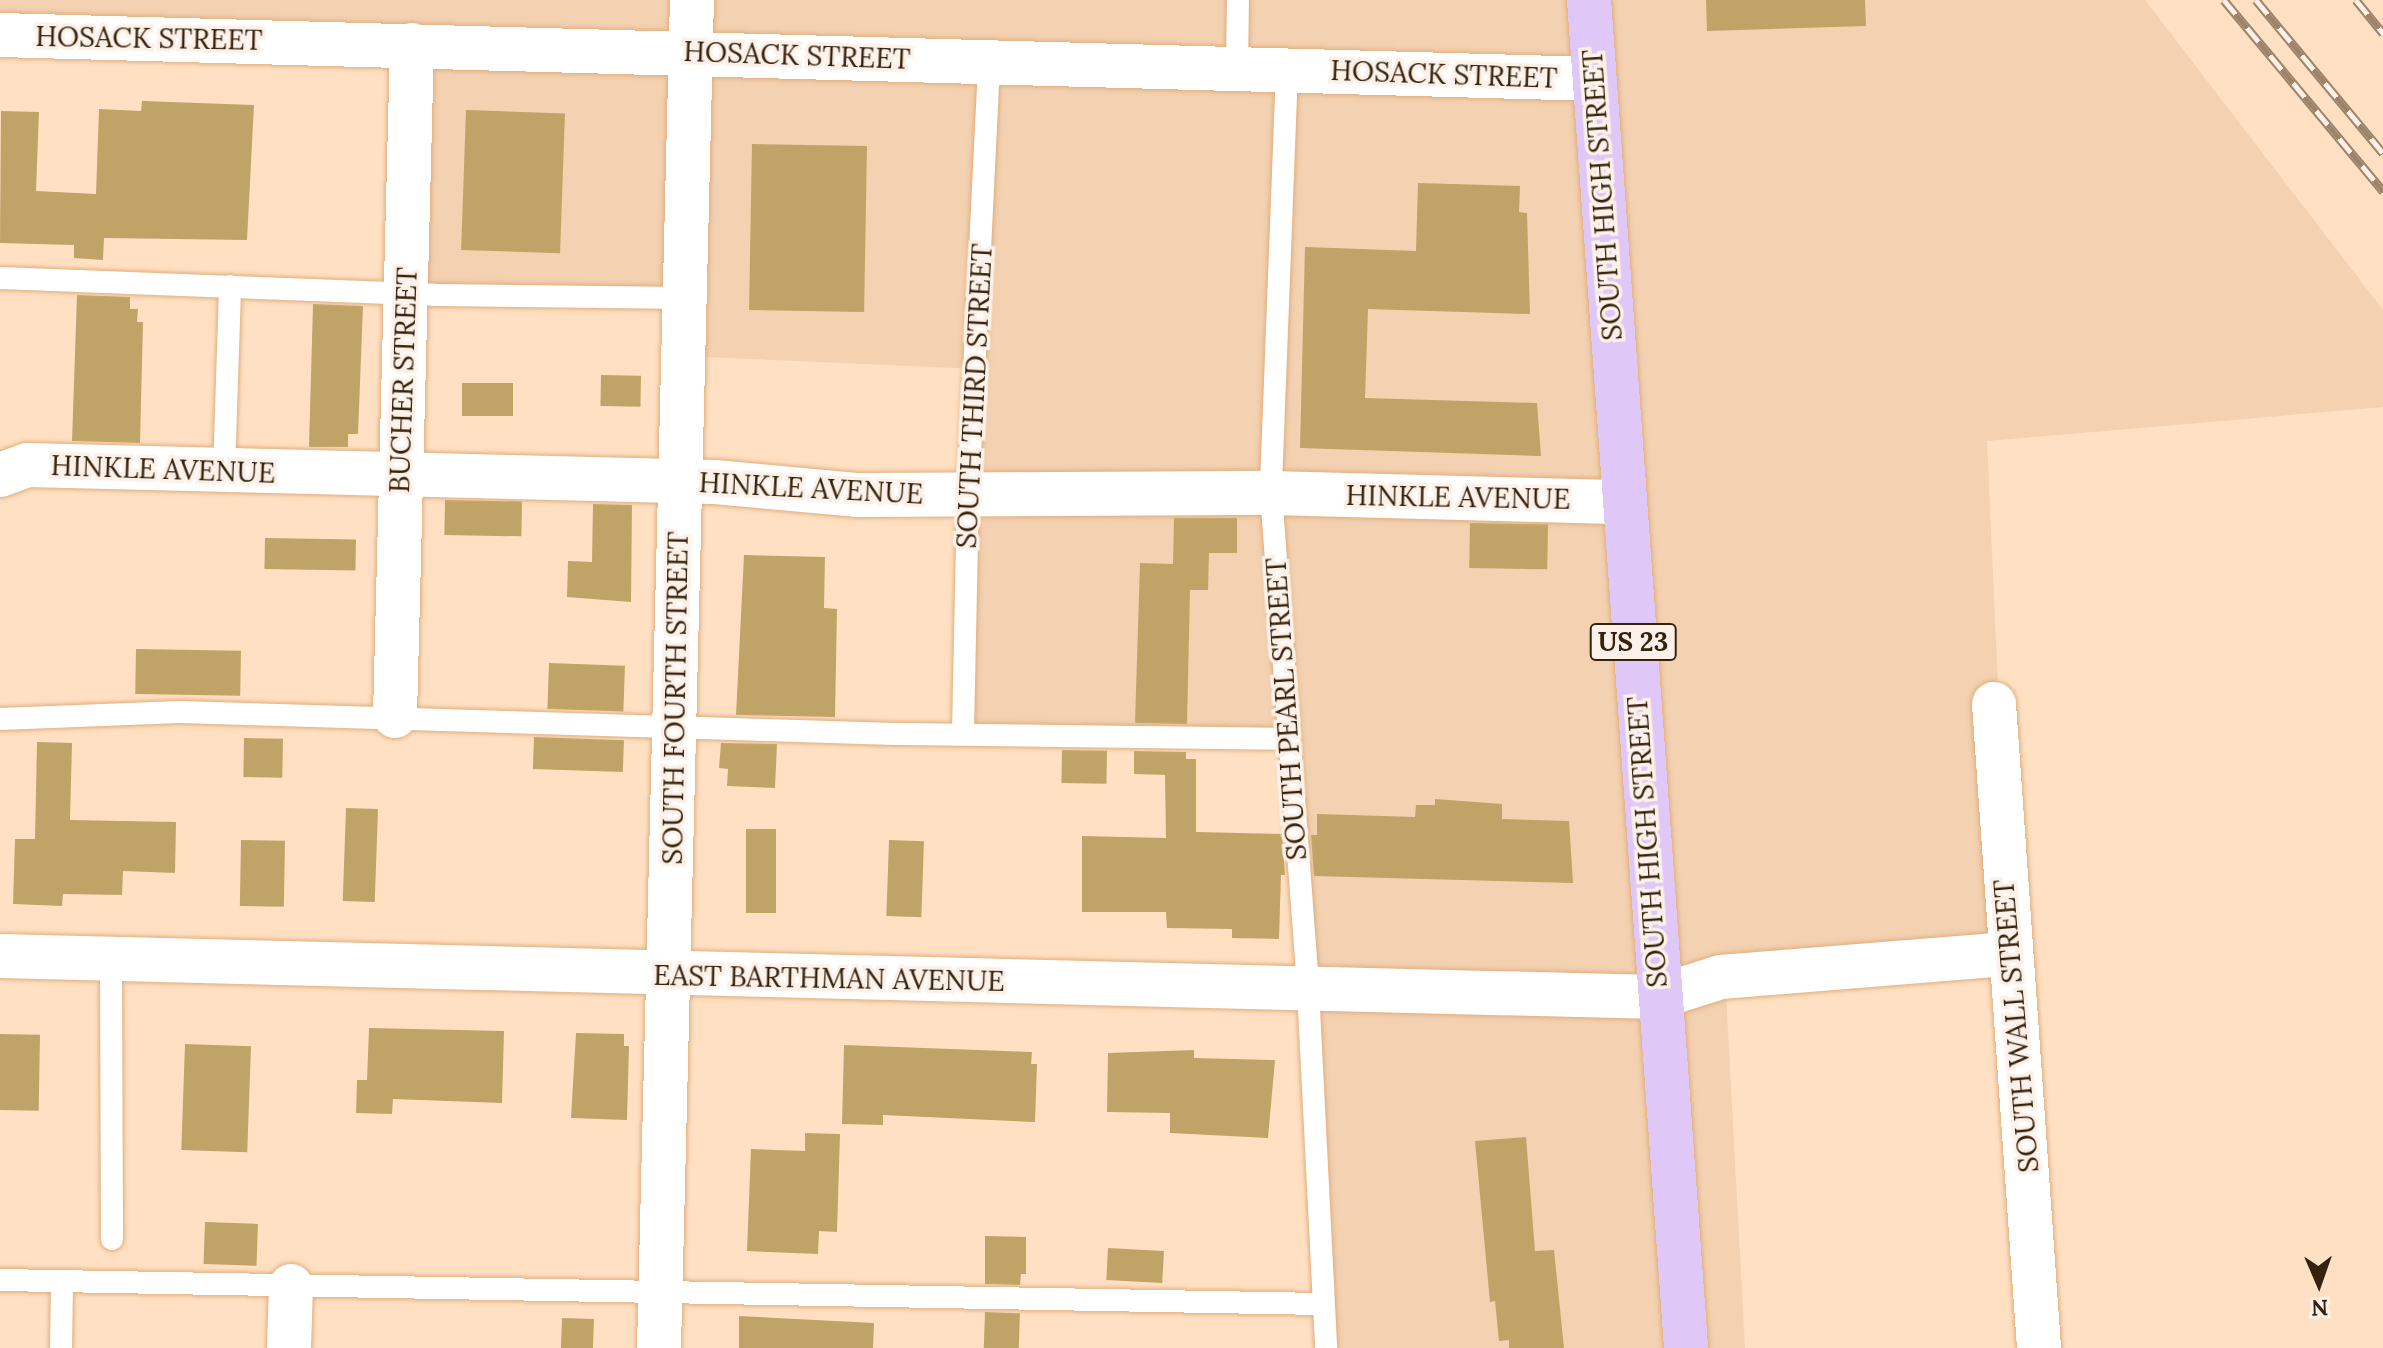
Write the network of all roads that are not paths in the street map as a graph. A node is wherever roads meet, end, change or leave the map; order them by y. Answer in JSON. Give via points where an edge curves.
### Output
{"nodes":[{"id":1,"x":692,"y":0,"type":"edge"},
{"id":2,"x":1238,"y":0,"type":"edge"},
{"id":3,"x":1589,"y":0,"type":"edge"},
{"id":4,"x":0,"y":35,"type":"edge"},
{"id":5,"x":412,"y":45,"type":"junction"},
{"id":6,"x":691,"y":52,"type":"junction"},
{"id":7,"x":989,"y":61,"type":"junction"},
{"id":8,"x":1237,"y":68,"type":"junction"},
{"id":9,"x":1287,"y":69,"type":"junction"},
{"id":10,"x":1593,"y":79,"type":"junction"},
{"id":11,"x":0,"y":278,"type":"edge"},
{"id":12,"x":230,"y":286,"type":"junction"},
{"id":13,"x":406,"y":292,"type":"junction"},
{"id":14,"x":686,"y":298,"type":"junction"},
{"id":15,"x":224,"y":471,"type":"junction"},
{"id":16,"x":0,"y":475,"type":"edge"},
{"id":17,"x":400,"y":476,"type":"junction"},
{"id":18,"x":681,"y":481,"type":"junction"},
{"id":19,"x":1271,"y":493,"type":"junction"},
{"id":20,"x":968,"y":495,"type":"junction"},
{"id":21,"x":1623,"y":502,"type":"junction"},
{"id":22,"x":1994,"y":704,"type":"dead end"},
{"id":23,"x":395,"y":716,"type":"junction"},
{"id":24,"x":0,"y":719,"type":"edge"},
{"id":25,"x":675,"y":725,"type":"junction"},
{"id":26,"x":963,"y":732,"type":"junction"},
{"id":27,"x":1287,"y":739,"type":"junction"},
{"id":28,"x":2009,"y":954,"type":"junction"},
{"id":29,"x":0,"y":956,"type":"edge"},
{"id":30,"x":111,"y":959,"type":"junction"},
{"id":31,"x":669,"y":974,"type":"junction"},
{"id":32,"x":1308,"y":989,"type":"junction"},
{"id":33,"x":1658,"y":997,"type":"junction"},
{"id":34,"x":112,"y":1239,"type":"dead end"},
{"id":35,"x":0,"y":1280,"type":"edge"},
{"id":36,"x":62,"y":1281,"type":"junction"},
{"id":37,"x":291,"y":1286,"type":"junction"},
{"id":38,"x":660,"y":1290,"type":"junction"},
{"id":39,"x":1321,"y":1304,"type":"junction"},
{"id":40,"x":61,"y":1348,"type":"edge"},
{"id":41,"x":289,"y":1348,"type":"edge"},
{"id":42,"x":659,"y":1348,"type":"edge"},
{"id":43,"x":1326,"y":1348,"type":"edge"},
{"id":44,"x":1686,"y":1348,"type":"edge"},
{"id":45,"x":2039,"y":1348,"type":"edge"}],
"edges":[{"from":1,"to":6,"type":"street","name":"SOUTH FOURTH STREET"},
{"from":2,"to":8,"type":"lane"},
{"from":3,"to":10,"type":"main road","name":"SOUTH HIGH STREET","number":"US 23"},
{"from":4,"to":5,"type":"street","name":"HOSACK STREET"},
{"from":5,"to":6,"type":"street","name":"HOSACK STREET"},
{"from":5,"to":13,"type":"street","name":"BUCHER STREET"},
{"from":6,"to":7,"type":"street","name":"HOSACK STREET"},
{"from":6,"to":14,"type":"street","name":"SOUTH FOURTH STREET"},
{"from":7,"to":8,"type":"street","name":"HOSACK STREET"},
{"from":7,"to":20,"type":"lane","name":"SOUTH THIRD STREET"},
{"from":8,"to":9,"type":"street","name":"HOSACK STREET"},
{"from":9,"to":10,"type":"street","name":"HOSACK STREET"},
{"from":9,"to":19,"type":"lane","name":"SOUTH PEARL STREET"},
{"from":10,"to":21,"type":"main road","name":"SOUTH HIGH STREET","number":"US 23"},
{"from":11,"to":12,"type":"lane"},
{"from":12,"to":13,"type":"lane"},
{"from":12,"to":15,"type":"lane"},
{"from":13,"to":14,"type":"lane"},
{"from":13,"to":17,"type":"street","name":"BUCHER STREET"},
{"from":14,"to":18,"type":"street","name":"SOUTH FOURTH STREET"},
{"from":15,"to":16,"type":"street","name":"HINKLE AVENUE","via":[[27,465]]},
{"from":15,"to":17,"type":"street","name":"HINKLE AVENUE"},
{"from":17,"to":18,"type":"street","name":"HINKLE AVENUE"},
{"from":17,"to":23,"type":"street","name":"BUCHER STREET"},
{"from":18,"to":20,"type":"street","name":"HINKLE AVENUE","via":[[858,495]]},
{"from":18,"to":25,"type":"street","name":"SOUTH FOURTH STREET"},
{"from":19,"to":20,"type":"street","name":"HINKLE AVENUE"},
{"from":19,"to":21,"type":"street","name":"HINKLE AVENUE"},
{"from":19,"to":27,"type":"lane","name":"SOUTH PEARL STREET"},
{"from":20,"to":26,"type":"lane","name":"SOUTH THIRD STREET"},
{"from":21,"to":33,"type":"main road","name":"SOUTH HIGH STREET","number":"US 23"},
{"from":22,"to":28,"type":"street","name":"SOUTH WALL STREET"},
{"from":23,"to":24,"type":"lane","via":[[180,712]]},
{"from":23,"to":25,"type":"lane"},
{"from":25,"to":26,"type":"lane"},
{"from":25,"to":31,"type":"street","name":"SOUTH FOURTH STREET"},
{"from":26,"to":27,"type":"lane"},
{"from":27,"to":32,"type":"lane","name":"SOUTH PEARL STREET"},
{"from":28,"to":33,"type":"street","name":"EAST BARTHMAN AVENUE","via":[[1721,977]]},
{"from":28,"to":45,"type":"street","name":"SOUTH WALL STREET"},
{"from":29,"to":30,"type":"street","name":"EAST BARTHMAN AVENUE"},
{"from":30,"to":31,"type":"street","name":"EAST BARTHMAN AVENUE"},
{"from":30,"to":34,"type":"lane"},
{"from":31,"to":32,"type":"street","name":"EAST BARTHMAN AVENUE"},
{"from":31,"to":38,"type":"street","name":"SOUTH FOURTH STREET"},
{"from":32,"to":33,"type":"street","name":"EAST BARTHMAN AVENUE"},
{"from":32,"to":39,"type":"lane","name":"SOUTH PEARL STREET"},
{"from":33,"to":44,"type":"main road","name":"SOUTH HIGH STREET","number":"US 23"},
{"from":35,"to":36,"type":"lane"},
{"from":36,"to":37,"type":"lane"},
{"from":36,"to":40,"type":"lane"},
{"from":37,"to":38,"type":"lane"},
{"from":37,"to":41,"type":"street"},
{"from":38,"to":39,"type":"lane"},
{"from":38,"to":42,"type":"street","name":"SOUTH FOURTH STREET"},
{"from":39,"to":43,"type":"lane","name":"SOUTH PEARL STREET"}]}
